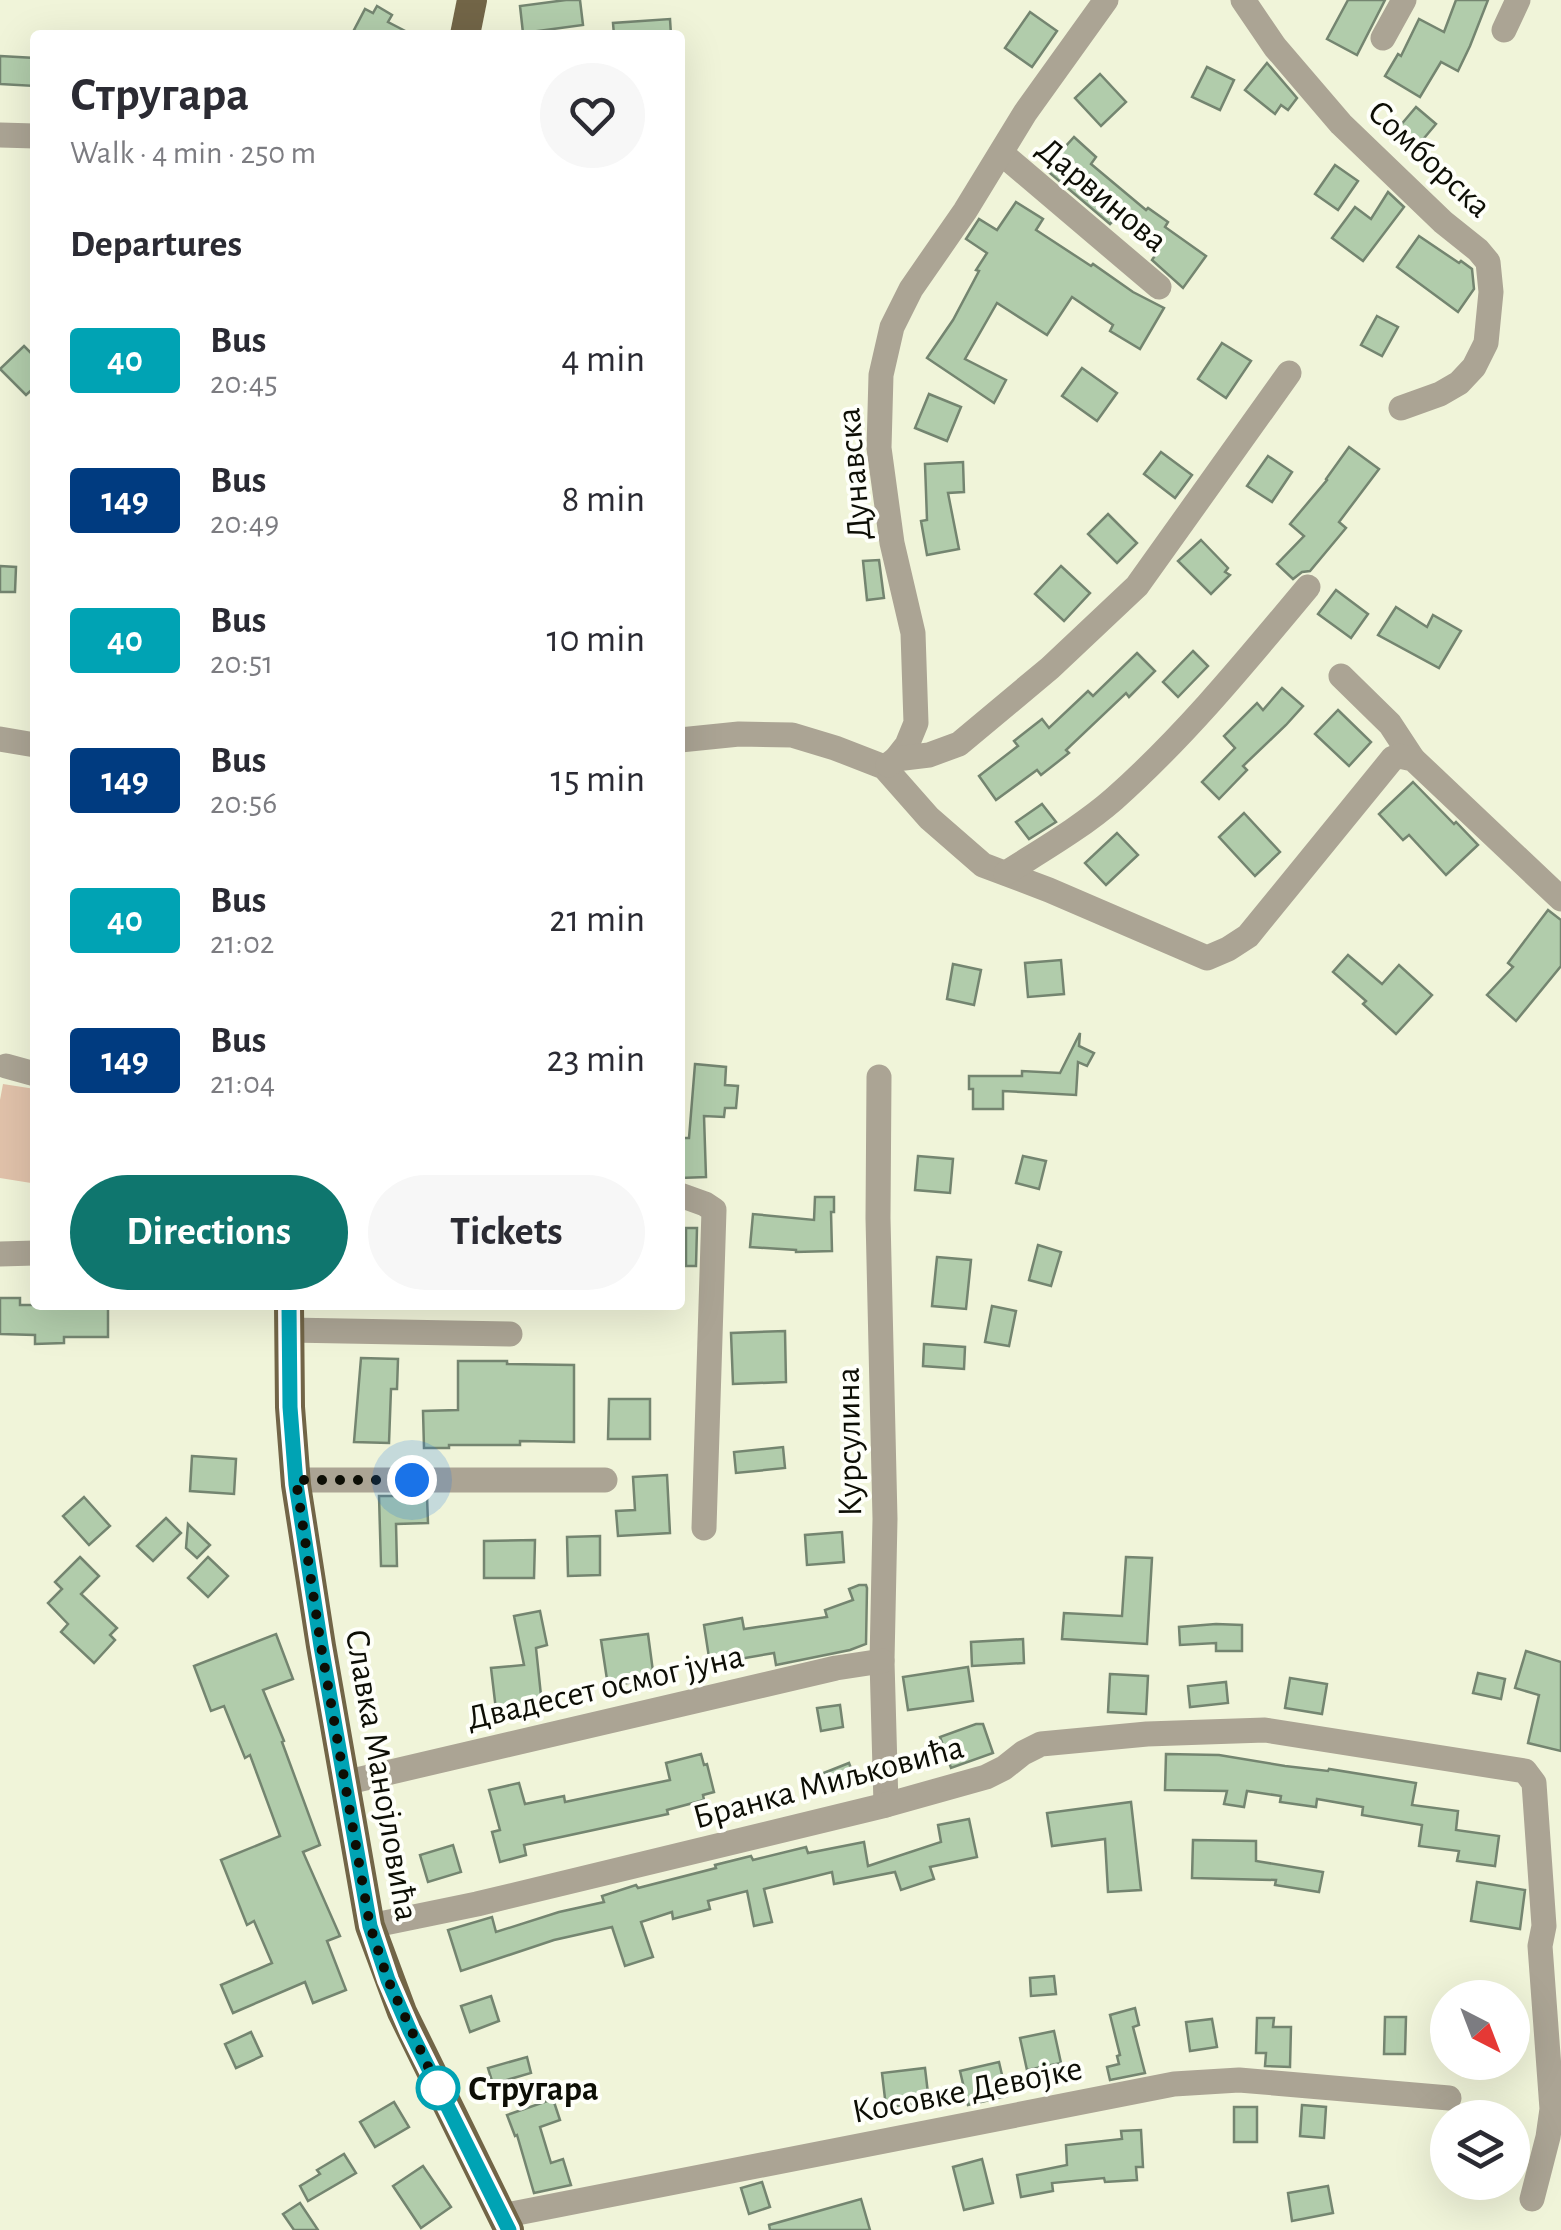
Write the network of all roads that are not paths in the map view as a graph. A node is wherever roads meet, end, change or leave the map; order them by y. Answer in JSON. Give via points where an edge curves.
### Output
{"nodes":[{"id":1,"x":472,"y":0,"type":"edge"},
{"id":2,"x":1106,"y":0,"type":"edge"},
{"id":3,"x":1244,"y":0,"type":"edge"},
{"id":4,"x":1404,"y":0,"type":"edge"},
{"id":5,"x":1518,"y":0,"type":"edge"},
{"id":6,"x":465,"y":30,"type":"edge"},
{"id":7,"x":1504,"y":30,"type":"dead end"},
{"id":8,"x":1383,"y":38,"type":"dead end"},
{"id":9,"x":0,"y":135,"type":"edge"},
{"id":10,"x":30,"y":136,"type":"edge"},
{"id":11,"x":1001,"y":153,"type":"junction"},
{"id":12,"x":1159,"y":288,"type":"dead end"},
{"id":13,"x":1288,"y":373,"type":"dead end"},
{"id":14,"x":1402,"y":408,"type":"dead end"},
{"id":15,"x":1308,"y":587,"type":"dead end"},
{"id":16,"x":1341,"y":676,"type":"dead end"},
{"id":17,"x":0,"y":739,"type":"edge"},
{"id":18,"x":685,"y":739,"type":"edge"},
{"id":19,"x":30,"y":746,"type":"edge"},
{"id":20,"x":1413,"y":758,"type":"junction"},
{"id":21,"x":890,"y":763,"type":"junction"},
{"id":22,"x":1006,"y":874,"type":"junction"},
{"id":23,"x":1561,"y":899,"type":"edge"},
{"id":24,"x":6,"y":1066,"type":"dead end"},
{"id":25,"x":30,"y":1073,"type":"edge"},
{"id":26,"x":879,"y":1076,"type":"dead end"},
{"id":27,"x":685,"y":1197,"type":"edge"},
{"id":28,"x":30,"y":1253,"type":"edge"},
{"id":29,"x":0,"y":1254,"type":"edge"},
{"id":30,"x":289,"y":1318,"type":"edge"},
{"id":31,"x":510,"y":1334,"type":"dead end"},
{"id":32,"x":296,"y":1480,"type":"junction"},
{"id":33,"x":605,"y":1480,"type":"dead end"},
{"id":34,"x":704,"y":1528,"type":"dead end"},
{"id":35,"x":882,"y":1660,"type":"junction"},
{"id":36,"x":344,"y":1782,"type":"junction"},
{"id":37,"x":886,"y":1806,"type":"junction"},
{"id":38,"x":370,"y":1926,"type":"junction"},
{"id":39,"x":1552,"y":1928,"type":"edge"},
{"id":40,"x":1449,"y":2098,"type":"dead end"},
{"id":41,"x":1532,"y":2199,"type":"dead end"},
{"id":42,"x":506,"y":2223,"type":"edge"}],
"edges":[{"from":1,"to":6,"type":"main road"},
{"from":2,"to":11,"type":"street","name":"Дунавска"},
{"from":3,"to":14,"type":"street","name":"Сомборска","via":[[1341,124],[1488,262],[1486,343],[1474,368],[1440,394]]},
{"from":4,"to":8,"type":"street"},
{"from":5,"to":7,"type":"street"},
{"from":9,"to":10,"type":"street"},
{"from":11,"to":12,"type":"street","name":"Дарвинова"},
{"from":11,"to":21,"type":"street","name":"Дунавска","via":[[910,289],[892,327],[882,375],[880,448],[913,633],[916,723]]},
{"from":13,"to":21,"type":"street","via":[[1136,586],[959,744]]},
{"from":15,"to":22,"type":"street","via":[[1235,675],[1112,801]]},
{"from":16,"to":20,"type":"street","via":[[1390,724]]},
{"from":17,"to":19,"type":"street"},
{"from":18,"to":21,"type":"street","via":[[792,735]]},
{"from":20,"to":22,"type":"street","via":[[1393,758],[1248,936],[1207,958]]},
{"from":20,"to":23,"type":"street"},
{"from":21,"to":22,"type":"street","via":[[929,818],[984,866]]},
{"from":24,"to":25,"type":"street"},
{"from":26,"to":35,"type":"street","name":"Курсулина"},
{"from":27,"to":34,"type":"street","via":[[714,1210]]},
{"from":28,"to":29,"type":"street"},
{"from":30,"to":31,"type":"street"},
{"from":30,"to":32,"type":"main road","name":"Славка Манојловића"},
{"from":32,"to":33,"type":"street"},
{"from":32,"to":36,"type":"main road","name":"Славка Манојловића"},
{"from":35,"to":36,"type":"street","name":"Двадесет осмог јуна"},
{"from":35,"to":37,"type":"street","name":"Курсулина"},
{"from":36,"to":38,"type":"main road","name":"Славка Манојловића"},
{"from":37,"to":38,"type":"street","name":"Бранка Миљковића"},
{"from":37,"to":39,"type":"street","name":"Бранка Миљковића","via":[[986,1777],[1041,1744],[1147,1734],[1265,1730],[1525,1771],[1534,1783]]},
{"from":38,"to":42,"type":"main road","name":"Славка Манојловића","via":[[402,2012]]},
{"from":39,"to":41,"type":"street","name":"Бранка Миљковића","via":[[1540,1946],[1552,2109]]},
{"from":40,"to":42,"type":"street","name":"Косовке Девојке","via":[[1239,2080],[1174,2084]]}]}
